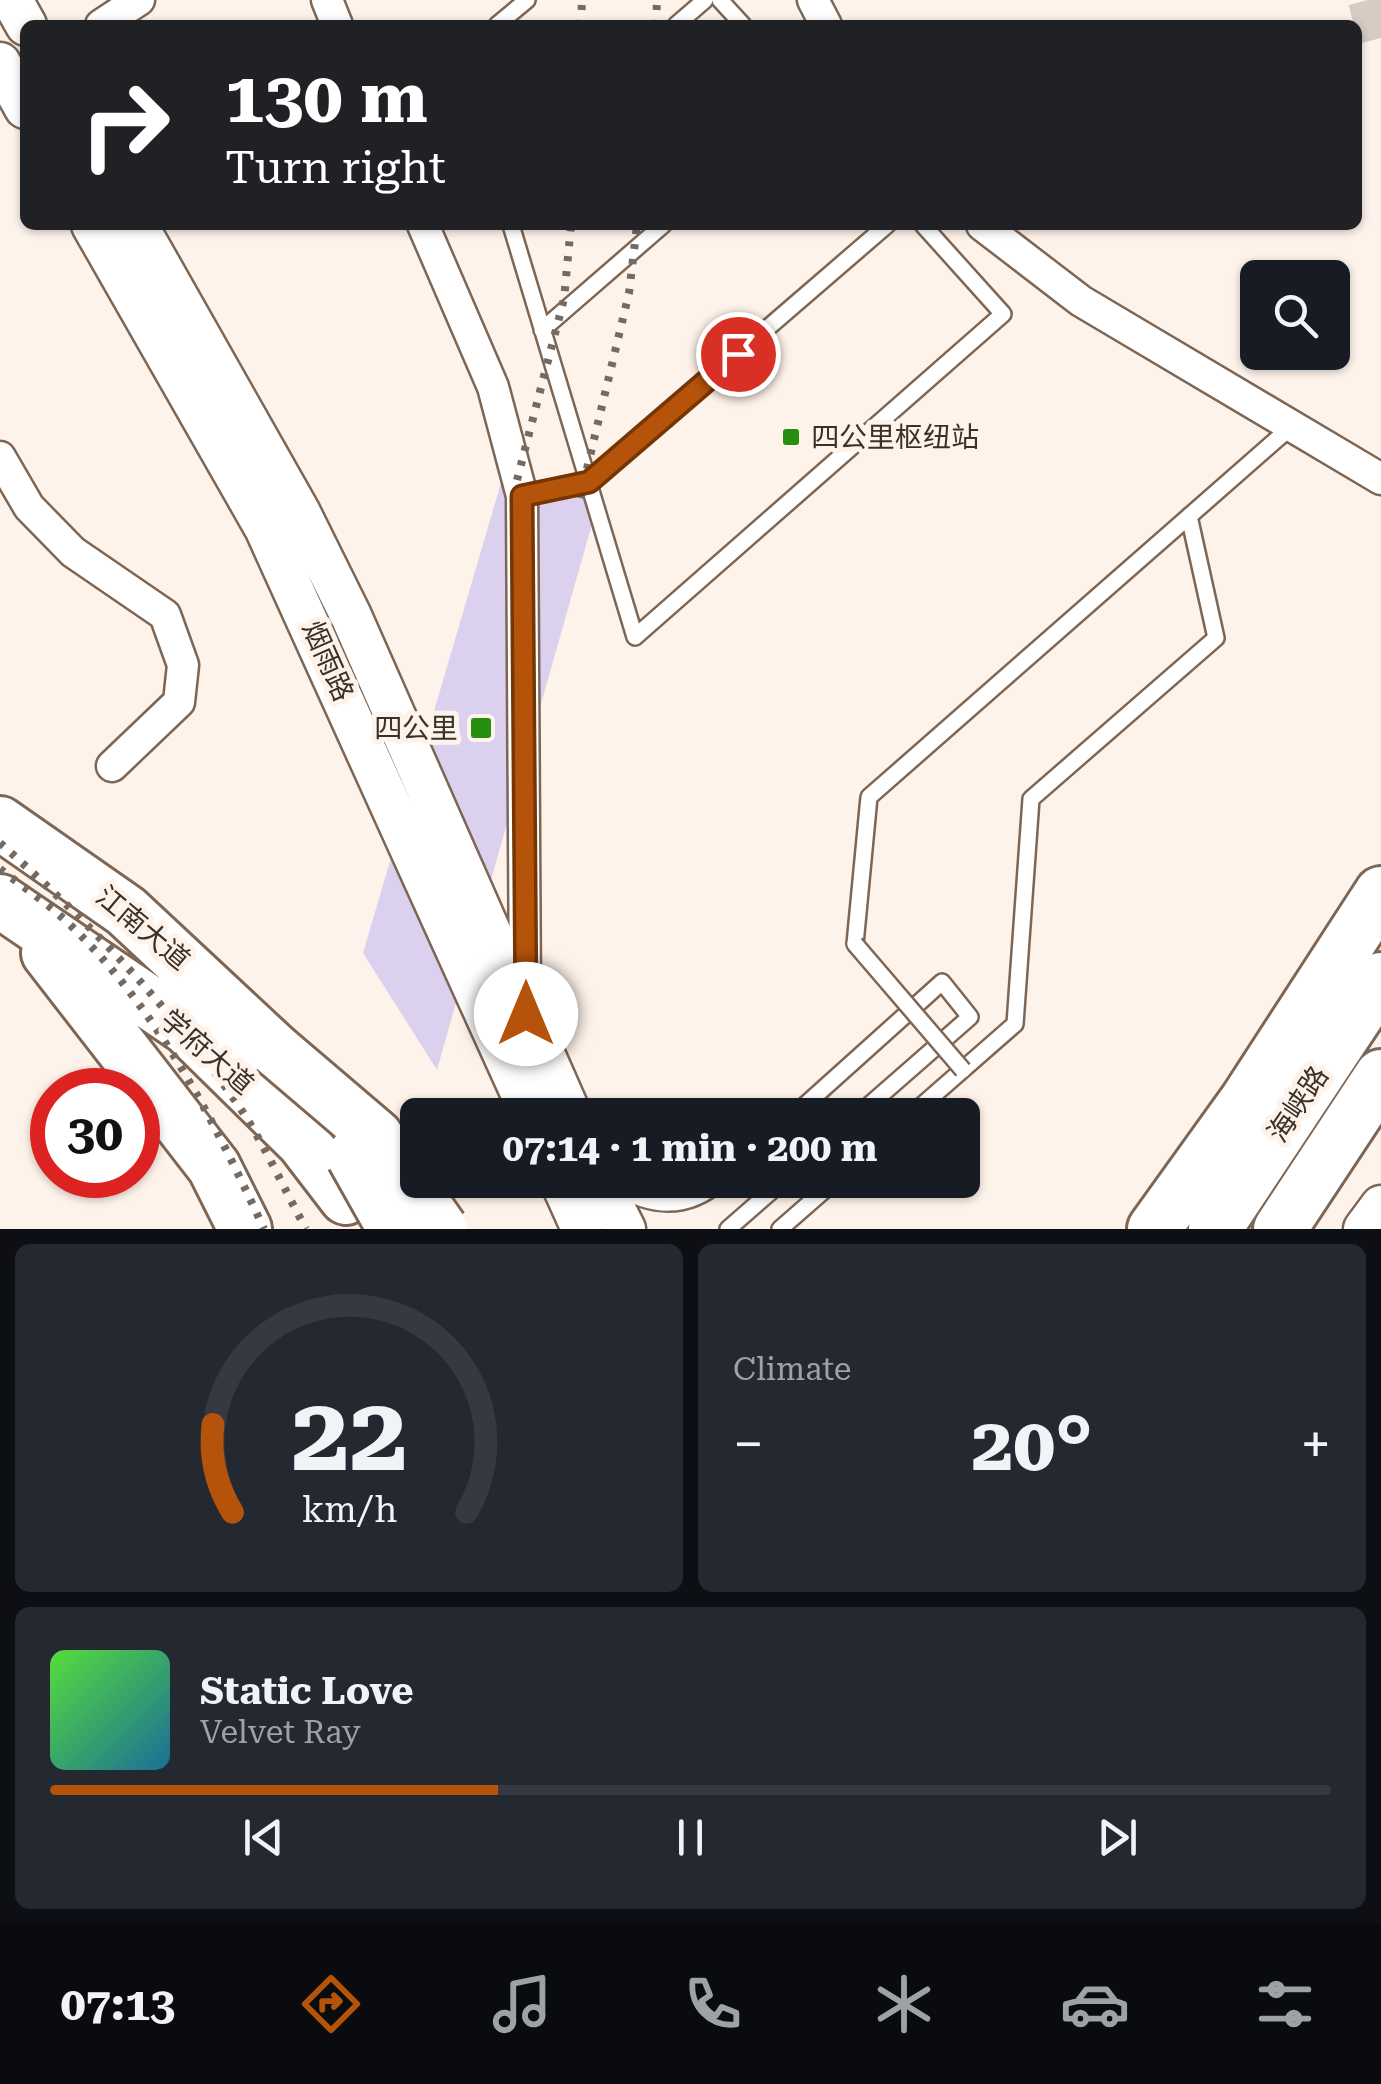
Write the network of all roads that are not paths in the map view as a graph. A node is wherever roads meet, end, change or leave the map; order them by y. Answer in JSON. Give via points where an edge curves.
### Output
{"nodes":[{"id":1,"x":140,"y":0,"type":"edge"},
{"id":2,"x":527,"y":0,"type":"edge"},
{"id":3,"x":705,"y":0,"type":"edge"},
{"id":4,"x":720,"y":0,"type":"edge"},
{"id":5,"x":108,"y":20,"type":"edge"},
{"id":6,"x":503,"y":20,"type":"edge"},
{"id":7,"x":682,"y":20,"type":"edge"},
{"id":8,"x":738,"y":20,"type":"edge"},
{"id":9,"x":95,"y":230,"type":"edge"},
{"id":10,"x":140,"y":230,"type":"edge"},
{"id":11,"x":425,"y":230,"type":"edge"},
{"id":12,"x":512,"y":230,"type":"edge"},
{"id":13,"x":657,"y":230,"type":"edge"},
{"id":14,"x":881,"y":230,"type":"edge"},
{"id":15,"x":928,"y":230,"type":"edge"},
{"id":16,"x":989,"y":230,"type":"edge"},
{"id":17,"x":542,"y":330,"type":"junction"},
{"id":18,"x":1292,"y":426,"type":"junction"},
{"id":19,"x":0,"y":457,"type":"edge"},
{"id":20,"x":1381,"y":479,"type":"edge"},
{"id":21,"x":589,"y":482,"type":"junction"},
{"id":22,"x":522,"y":496,"type":"junction"},
{"id":23,"x":1189,"y":516,"type":"junction"},
{"id":24,"x":112,"y":766,"type":"dead end"},
{"id":25,"x":0,"y":822,"type":"edge"},
{"id":26,"x":1381,"y":894,"type":"edge"},
{"id":27,"x":8,"y":908,"type":"edge"},
{"id":28,"x":1381,"y":979,"type":"edge"},
{"id":29,"x":526,"y":1014,"type":"junction"},
{"id":30,"x":274,"y":1049,"type":"junction"},
{"id":31,"x":963,"y":1070,"type":"junction"},
{"id":32,"x":1381,"y":1076,"type":"edge"},
{"id":33,"x":522,"y":1098,"type":"edge"},
{"id":34,"x":563,"y":1098,"type":"edge"},
{"id":35,"x":813,"y":1098,"type":"edge"},
{"id":36,"x":877,"y":1098,"type":"edge"},
{"id":37,"x":931,"y":1098,"type":"edge"},
{"id":38,"x":568,"y":1198,"type":"edge"},
{"id":39,"x":611,"y":1198,"type":"edge"},
{"id":40,"x":635,"y":1198,"type":"edge"},
{"id":41,"x":690,"y":1198,"type":"edge"},
{"id":42,"x":763,"y":1198,"type":"edge"},
{"id":43,"x":815,"y":1198,"type":"edge"},
{"id":44,"x":1381,"y":1206,"type":"edge"},
{"id":45,"x":354,"y":1214,"type":"edge"},
{"id":46,"x":245,"y":1229,"type":"edge"},
{"id":47,"x":394,"y":1229,"type":"edge"},
{"id":48,"x":440,"y":1229,"type":"edge"},
{"id":49,"x":582,"y":1229,"type":"edge"},
{"id":50,"x":625,"y":1229,"type":"edge"},
{"id":51,"x":728,"y":1229,"type":"edge"},
{"id":52,"x":780,"y":1229,"type":"edge"},
{"id":53,"x":1154,"y":1229,"type":"edge"},
{"id":54,"x":1215,"y":1229,"type":"edge"},
{"id":55,"x":1280,"y":1229,"type":"edge"},
{"id":56,"x":1364,"y":1229,"type":"edge"}],
"edges":[{"from":1,"to":5,"type":"street"},
{"from":2,"to":6,"type":"lane"},
{"from":3,"to":7,"type":"lane"},
{"from":4,"to":8,"type":"lane"},
{"from":9,"to":33,"type":"main road","name":"烟雨路","via":[[273,546]]},
{"from":10,"to":29,"type":"main road","name":"烟雨路","via":[[351,616]]},
{"from":11,"to":22,"type":"street","via":[[493,387]]},
{"from":12,"to":17,"type":"lane"},
{"from":13,"to":17,"type":"lane"},
{"from":14,"to":21,"type":"lane"},
{"from":15,"to":21,"type":"lane","via":[[1004,314],[635,636]]},
{"from":16,"to":18,"type":"street","via":[[1081,301]]},
{"from":17,"to":21,"type":"lane"},
{"from":18,"to":20,"type":"street"},
{"from":18,"to":23,"type":"lane"},
{"from":19,"to":24,"type":"street","via":[[29,508],[73,552],[165,615],[183,664],[179,702]]},
{"from":21,"to":22,"type":"lane"},
{"from":22,"to":29,"type":"street"},
{"from":23,"to":31,"type":"lane","via":[[1216,638],[1031,800],[1015,1024]]},
{"from":23,"to":31,"type":"lane","bridge":true,"via":[[870,798],[855,944]]},
{"from":25,"to":30,"type":"highway","name":"江南大道","via":[[126,911]]},
{"from":26,"to":53,"type":"highway"},
{"from":27,"to":45,"type":"highway","name":"学府大道","via":[[187,1028],[303,1142]]},
{"from":27,"to":46,"type":"highway","via":[[97,1010],[193,1138]]},
{"from":28,"to":54,"type":"highway","name":"海峡路"},
{"from":29,"to":34,"type":"main road","name":"烟雨路"},
{"from":30,"to":47,"type":"highway","name":"学府大道","bridge":true,"via":[[356,1160]]},
{"from":30,"to":48,"type":"highway","bridge":true,"via":[[376,1136]]},
{"from":31,"to":37,"type":"lane"},
{"from":32,"to":55,"type":"highway","name":"海峡路"},
{"from":35,"to":36,"type":"lane","via":[[942,982],[970,1017]]},
{"from":38,"to":49,"type":"main road"},
{"from":39,"to":50,"type":"main road"},
{"from":40,"to":41,"type":"lane","via":[[676,1206]]},
{"from":42,"to":51,"type":"lane"},
{"from":43,"to":52,"type":"lane"},
{"from":44,"to":56,"type":"main road"}]}
